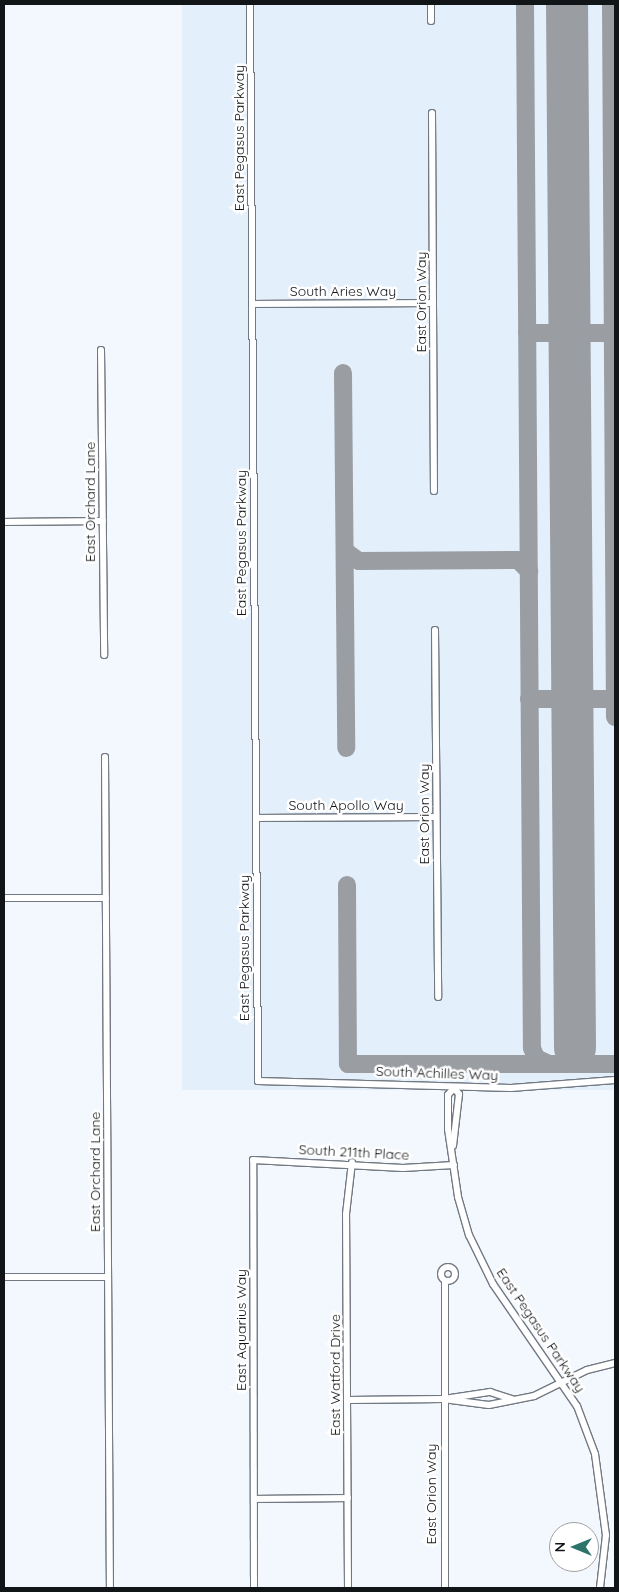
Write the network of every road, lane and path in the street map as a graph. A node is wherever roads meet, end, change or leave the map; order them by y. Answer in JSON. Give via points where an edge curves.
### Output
{"nodes":[{"id":1,"x":250,"y":4,"type":"edge"},
{"id":2,"x":431,"y":4,"type":"edge"},
{"id":3,"x":431,"y":21,"type":"dead end"},
{"id":4,"x":432,"y":113,"type":"dead end"},
{"id":5,"x":252,"y":304,"type":"junction"},
{"id":6,"x":433,"y":304,"type":"junction"},
{"id":7,"x":101,"y":350,"type":"dead end"},
{"id":8,"x":434,"y":491,"type":"dead end"},
{"id":9,"x":103,"y":521,"type":"junction"},
{"id":10,"x":4,"y":522,"type":"edge"},
{"id":11,"x":435,"y":630,"type":"dead end"},
{"id":12,"x":104,"y":655,"type":"dead end"},
{"id":13,"x":104,"y":756,"type":"dead end"},
{"id":14,"x":436,"y":817,"type":"junction"},
{"id":15,"x":256,"y":818,"type":"junction"},
{"id":16,"x":4,"y":898,"type":"edge"},
{"id":17,"x":106,"y":898,"type":"junction"},
{"id":18,"x":438,"y":997,"type":"dead end"},
{"id":19,"x":615,"y":1080,"type":"edge"},
{"id":20,"x":258,"y":1082,"type":"joint"},
{"id":21,"x":454,"y":1088,"type":"junction"},
{"id":22,"x":453,"y":1146,"type":"junction"},
{"id":23,"x":253,"y":1160,"type":"joint"},
{"id":24,"x":352,"y":1162,"type":"junction"},
{"id":25,"x":454,"y":1165,"type":"junction"},
{"id":26,"x":4,"y":1277,"type":"edge"},
{"id":27,"x":108,"y":1277,"type":"junction"},
{"id":28,"x":445,"y":1281,"type":"dead end"},
{"id":29,"x":615,"y":1364,"type":"edge"},
{"id":30,"x":563,"y":1382,"type":"junction"},
{"id":31,"x":484,"y":1394,"type":"junction"},
{"id":32,"x":443,"y":1399,"type":"junction"},
{"id":33,"x":512,"y":1399,"type":"junction"},
{"id":34,"x":348,"y":1400,"type":"junction"},
{"id":35,"x":484,"y":1404,"type":"junction"},
{"id":36,"x":348,"y":1498,"type":"junction"},
{"id":37,"x":254,"y":1499,"type":"junction"},
{"id":38,"x":110,"y":1588,"type":"edge"},
{"id":39,"x":254,"y":1588,"type":"edge"},
{"id":40,"x":348,"y":1588,"type":"edge"},
{"id":41,"x":445,"y":1588,"type":"edge"},
{"id":42,"x":600,"y":1588,"type":"edge"}],
"edges":[{"from":1,"to":5,"type":"street","name":"East Pegasus Parkway"},
{"from":2,"to":3,"type":"street"},
{"from":4,"to":6,"type":"street","name":"East Orion Way"},
{"from":5,"to":6,"type":"street","name":"South Aries Way"},
{"from":5,"to":15,"type":"street","name":"East Pegasus Parkway"},
{"from":6,"to":8,"type":"street","name":"East Orion Way"},
{"from":7,"to":9,"type":"street","name":"East Orchard Lane"},
{"from":9,"to":10,"type":"street"},
{"from":9,"to":12,"type":"street","name":"East Orchard Lane"},
{"from":11,"to":14,"type":"street","name":"East Orion Way"},
{"from":13,"to":17,"type":"street","name":"East Orchard Lane"},
{"from":14,"to":15,"type":"street","name":"South Apollo Way"},
{"from":14,"to":18,"type":"street","name":"East Orion Way"},
{"from":15,"to":20,"type":"street","name":"East Pegasus Parkway"},
{"from":16,"to":17,"type":"street"},
{"from":17,"to":27,"type":"street","name":"East Orchard Lane"},
{"from":19,"to":21,"type":"street","name":"South Achilles Way"},
{"from":20,"to":21,"type":"street","name":"South Achilles Way"},
{"from":21,"to":22,"type":"street","name":"East Pegasus Parkway","via":[[459,1094]]},
{"from":21,"to":22,"type":"street","name":"East Pegasus Parkway","via":[[448,1094]]},
{"from":22,"to":25,"type":"street","name":"East Pegasus Parkway"},
{"from":23,"to":24,"type":"street","name":"South 211th Place"},
{"from":23,"to":37,"type":"street","name":"East Aquarius Way"},
{"from":24,"to":25,"type":"street","name":"South 211th Place","via":[[403,1168]]},
{"from":24,"to":34,"type":"street","name":"East Watford Drive","via":[[346,1214]]},
{"from":25,"to":30,"type":"street","name":"East Pegasus Parkway","via":[[458,1197],[480,1261]]},
{"from":26,"to":27,"type":"street"},
{"from":27,"to":38,"type":"street","name":"East Orchard Lane"},
{"from":28,"to":32,"type":"street","name":"East Orion Way"},
{"from":29,"to":30,"type":"street","via":[[587,1370]]},
{"from":30,"to":33,"type":"street","via":[[534,1396]]},
{"from":30,"to":42,"type":"street","name":"East Pegasus Parkway","via":[[587,1429],[601,1476],[606,1535]]},
{"from":31,"to":32,"type":"street"},
{"from":31,"to":33,"type":"street"},
{"from":31,"to":35,"type":"street"},
{"from":32,"to":34,"type":"street"},
{"from":32,"to":35,"type":"street"},
{"from":32,"to":41,"type":"street","name":"East Orion Way"},
{"from":33,"to":35,"type":"street"},
{"from":34,"to":36,"type":"street","name":"East Watford Drive"},
{"from":36,"to":37,"type":"street"},
{"from":36,"to":40,"type":"street","name":"East Watford Drive"},
{"from":37,"to":39,"type":"street","name":"East Aquarius Way"}]}
